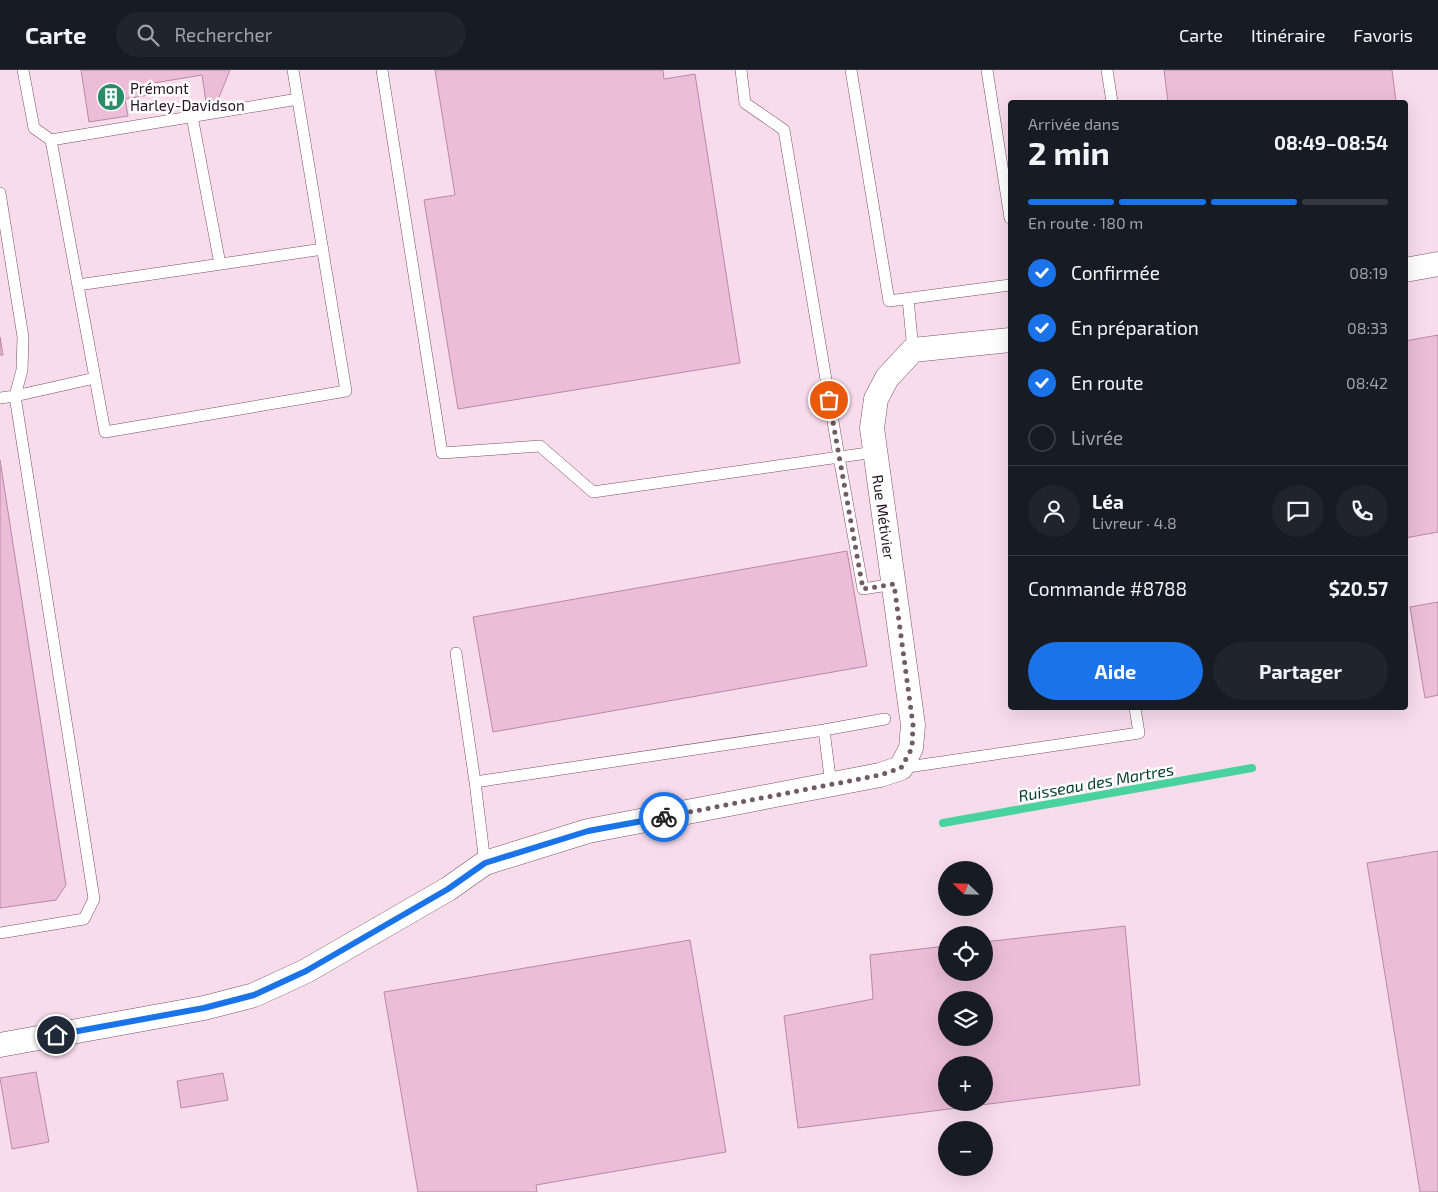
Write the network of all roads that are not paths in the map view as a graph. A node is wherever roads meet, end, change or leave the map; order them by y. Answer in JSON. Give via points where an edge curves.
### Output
{"nodes":[{"id":1,"x":23,"y":70,"type":"edge"},
{"id":2,"x":293,"y":70,"type":"edge"},
{"id":3,"x":382,"y":70,"type":"edge"},
{"id":4,"x":741,"y":70,"type":"edge"},
{"id":5,"x":851,"y":70,"type":"edge"},
{"id":6,"x":987,"y":70,"type":"edge"},
{"id":7,"x":1107,"y":70,"type":"edge"},
{"id":8,"x":298,"y":99,"type":"junction"},
{"id":9,"x":1112,"y":100,"type":"edge"},
{"id":10,"x":192,"y":116,"type":"junction"},
{"id":11,"x":52,"y":140,"type":"junction"},
{"id":12,"x":0,"y":193,"type":"edge"},
{"id":13,"x":1008,"y":205,"type":"edge"},
{"id":14,"x":323,"y":249,"type":"junction"},
{"id":15,"x":220,"y":264,"type":"junction"},
{"id":16,"x":1438,"y":264,"type":"edge"},
{"id":17,"x":1408,"y":269,"type":"edge"},
{"id":18,"x":1008,"y":285,"type":"edge"},
{"id":19,"x":78,"y":286,"type":"junction"},
{"id":20,"x":908,"y":298,"type":"junction"},
{"id":21,"x":1008,"y":340,"type":"edge"},
{"id":22,"x":913,"y":350,"type":"junction"},
{"id":23,"x":95,"y":378,"type":"junction"},
{"id":24,"x":14,"y":396,"type":"junction"},
{"id":25,"x":0,"y":398,"type":"edge"},
{"id":26,"x":875,"y":452,"type":"junction"},
{"id":27,"x":839,"y":457,"type":"junction"},
{"id":28,"x":894,"y":584,"type":"junction"},
{"id":29,"x":456,"y":653,"type":"dead end"},
{"id":30,"x":1135,"y":710,"type":"edge"},
{"id":31,"x":884,"y":720,"type":"dead end"},
{"id":32,"x":824,"y":730,"type":"junction"},
{"id":33,"x":901,"y":768,"type":"junction"},
{"id":34,"x":475,"y":782,"type":"junction"},
{"id":35,"x":831,"y":785,"type":"junction"},
{"id":36,"x":485,"y":863,"type":"junction"},
{"id":37,"x":0,"y":933,"type":"edge"},
{"id":38,"x":0,"y":1044,"type":"edge"}],
"edges":[{"from":1,"to":11,"type":"lane","via":[[34,128]]},
{"from":2,"to":8,"type":"lane"},
{"from":3,"to":27,"type":"lane","via":[[442,453],[540,446],[594,492]]},
{"from":4,"to":27,"type":"lane","via":[[745,103],[784,130]]},
{"from":5,"to":20,"type":"lane","via":[[889,301]]},
{"from":6,"to":13,"type":"lane"},
{"from":7,"to":9,"type":"lane"},
{"from":8,"to":10,"type":"lane"},
{"from":8,"to":14,"type":"lane"},
{"from":10,"to":11,"type":"lane"},
{"from":10,"to":15,"type":"lane"},
{"from":11,"to":19,"type":"lane"},
{"from":12,"to":24,"type":"lane","via":[[23,337],[22,370]]},
{"from":14,"to":15,"type":"lane"},
{"from":14,"to":23,"type":"lane","via":[[346,391],[105,432]]},
{"from":15,"to":19,"type":"lane"},
{"from":16,"to":17,"type":"street"},
{"from":18,"to":20,"type":"lane"},
{"from":19,"to":23,"type":"lane"},
{"from":20,"to":22,"type":"lane"},
{"from":21,"to":22,"type":"street"},
{"from":22,"to":26,"type":"street","name":"Rue Métivier","via":[[887,378],[876,399],[872,428]]},
{"from":23,"to":24,"type":"lane"},
{"from":24,"to":25,"type":"lane"},
{"from":24,"to":37,"type":"lane","via":[[94,899],[84,919]]},
{"from":26,"to":27,"type":"lane"},
{"from":26,"to":28,"type":"street","name":"Rue Métivier"},
{"from":27,"to":28,"type":"lane","via":[[863,589]]},
{"from":28,"to":33,"type":"street","name":"Rue Métivier","via":[[913,725],[912,748]]},
{"from":29,"to":34,"type":"lane"},
{"from":30,"to":33,"type":"lane","via":[[1138,733]]},
{"from":31,"to":32,"type":"lane"},
{"from":32,"to":34,"type":"lane"},
{"from":32,"to":35,"type":"lane"},
{"from":33,"to":35,"type":"street"},
{"from":34,"to":36,"type":"lane"},
{"from":35,"to":36,"type":"street","via":[[588,831]]},
{"from":36,"to":38,"type":"street","via":[[448,889],[315,966],[254,995],[204,1008]]}]}
